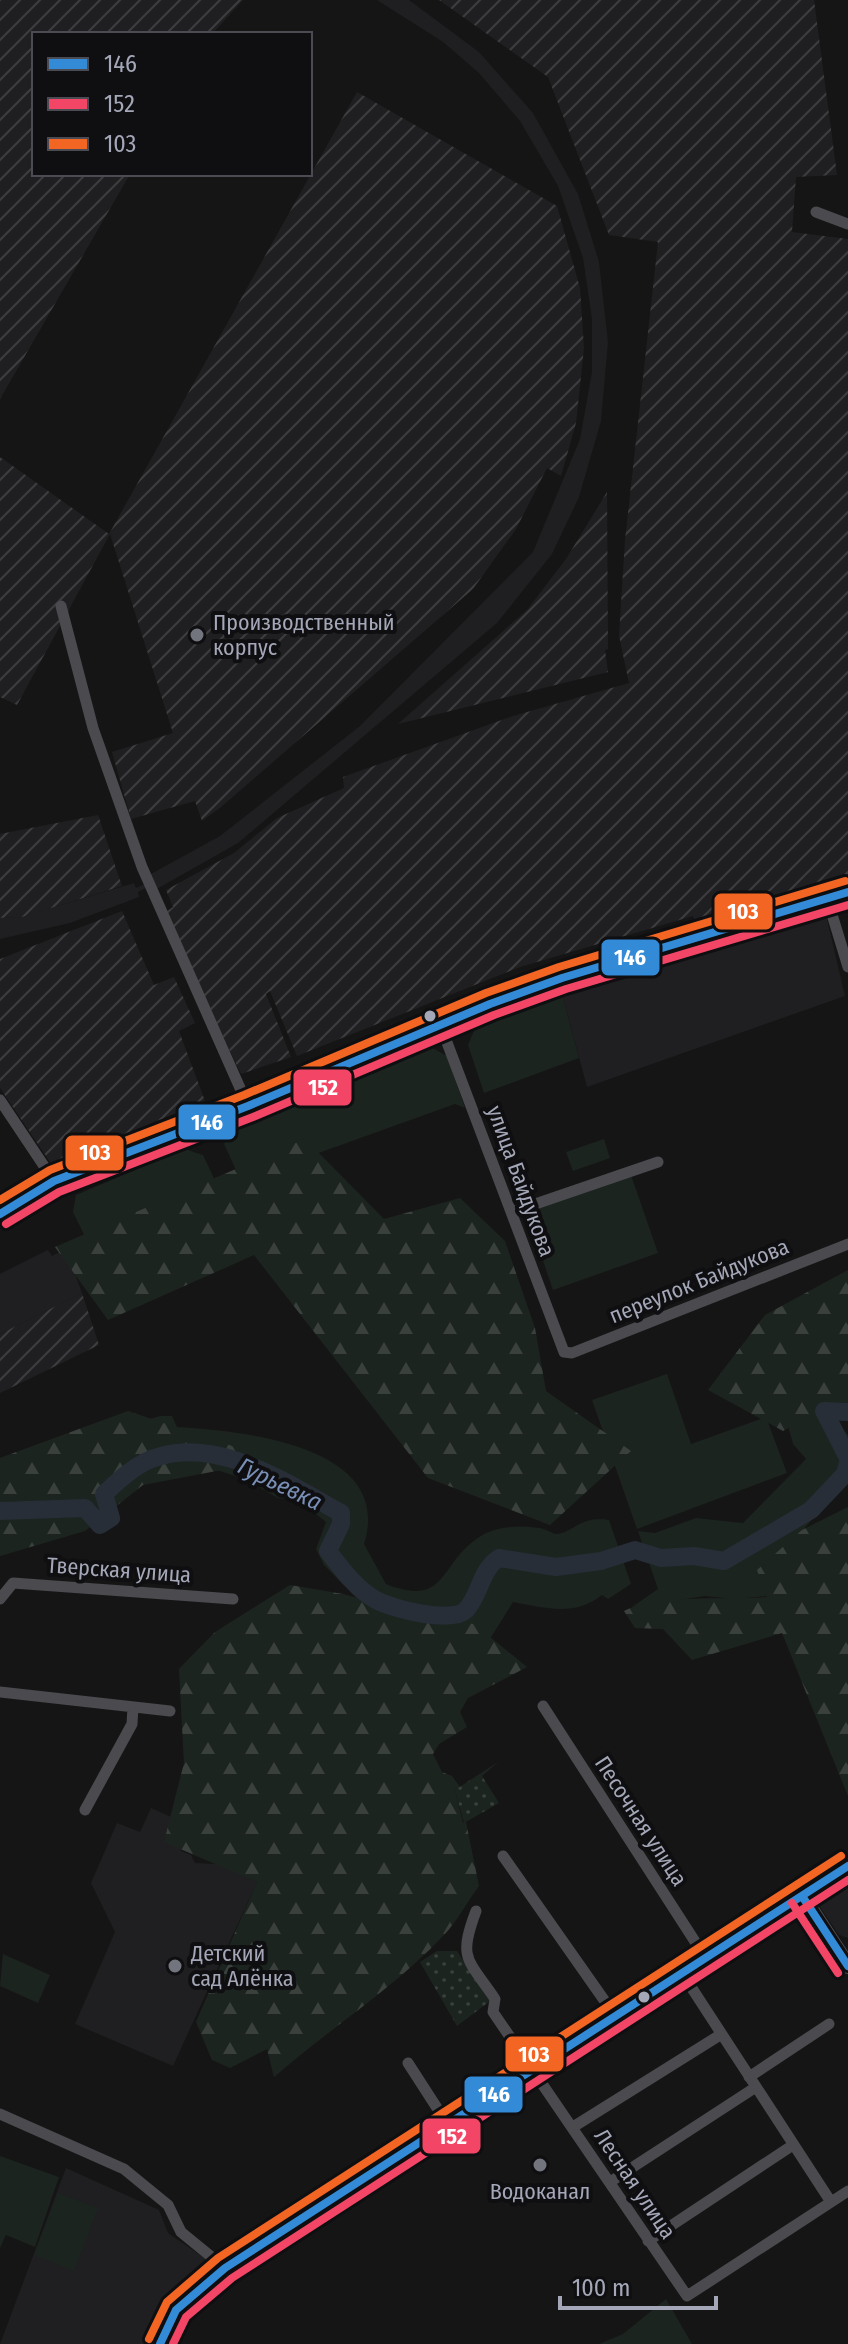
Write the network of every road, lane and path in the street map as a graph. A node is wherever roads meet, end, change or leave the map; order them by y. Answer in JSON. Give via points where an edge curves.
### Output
{"nodes":[{"id":1,"x":816,"y":212,"type":"dead end"},
{"id":2,"x":848,"y":224,"type":"edge"},
{"id":3,"x":61,"y":606,"type":"dead end"},
{"id":4,"x":848,"y":892,"type":"edge"},
{"id":5,"x":827,"y":898,"type":"junction"},
{"id":6,"x":848,"y":967,"type":"edge"},
{"id":7,"x":440,"y":1024,"type":"junction"},
{"id":8,"x":0,"y":1100,"type":"edge"},
{"id":9,"x":248,"y":1106,"type":"junction"},
{"id":10,"x":658,"y":1162,"type":"dead end"},
{"id":11,"x":54,"y":1181,"type":"junction"},
{"id":12,"x":512,"y":1212,"type":"junction"},
{"id":13,"x":0,"y":1214,"type":"edge"},
{"id":14,"x":848,"y":1244,"type":"edge"},
{"id":15,"x":564,"y":1352,"type":"joint"},
{"id":16,"x":2,"y":1594,"type":"edge"},
{"id":17,"x":233,"y":1599,"type":"dead end"},
{"id":18,"x":0,"y":1692,"type":"edge"},
{"id":19,"x":543,"y":1706,"type":"dead end"},
{"id":20,"x":133,"y":1707,"type":"junction"},
{"id":21,"x":170,"y":1711,"type":"dead end"},
{"id":22,"x":85,"y":1810,"type":"dead end"},
{"id":23,"x":503,"y":1856,"type":"dead end"},
{"id":24,"x":802,"y":1896,"type":"dead end"},
{"id":25,"x":476,"y":1911,"type":"dead end"},
{"id":26,"x":705,"y":1957,"type":"dead end"},
{"id":27,"x":848,"y":1966,"type":"edge"},
{"id":28,"x":682,"y":1973,"type":"dead end"},
{"id":29,"x":616,"y":2017,"type":"dead end"},
{"id":30,"x":829,"y":2024,"type":"dead end"},
{"id":31,"x":720,"y":2035,"type":"junction"},
{"id":32,"x":408,"y":2063,"type":"dead end"},
{"id":33,"x":752,"y":2082,"type":"junction"},
{"id":34,"x":0,"y":2114,"type":"edge"},
{"id":35,"x":448,"y":2125,"type":"dead end"},
{"id":36,"x":573,"y":2127,"type":"junction"},
{"id":37,"x":793,"y":2145,"type":"junction"},
{"id":38,"x":610,"y":2182,"type":"junction"},
{"id":39,"x":848,"y":2191,"type":"edge"},
{"id":40,"x":831,"y":2202,"type":"junction"},
{"id":41,"x":648,"y":2241,"type":"junction"},
{"id":42,"x":225,"y":2268,"type":"dead end"}],
"edges":[{"from":1,"to":2,"type":"street"},
{"from":3,"to":9,"type":"street","via":[[93,728],[142,867]]},
{"from":4,"to":5,"type":"main road"},
{"from":5,"to":6,"type":"street"},
{"from":5,"to":7,"type":"main road","via":[[562,978]]},
{"from":7,"to":9,"type":"main road"},
{"from":7,"to":12,"type":"street","name":"улица Байдукова"},
{"from":8,"to":11,"type":"street"},
{"from":9,"to":11,"type":"main road"},
{"from":10,"to":12,"type":"street"},
{"from":11,"to":13,"type":"main road"},
{"from":12,"to":15,"type":"street","name":"улица Байдукова"},
{"from":14,"to":15,"type":"street","name":"переулок Байдукова"},
{"from":16,"to":17,"type":"street","name":"Тверская улица","via":[[13,1583]]},
{"from":18,"to":20,"type":"street"},
{"from":19,"to":26,"type":"street","name":"Песочная улица"},
{"from":20,"to":21,"type":"street"},
{"from":20,"to":22,"type":"street","via":[[132,1724]]},
{"from":23,"to":29,"type":"street"},
{"from":24,"to":27,"type":"main road"},
{"from":25,"to":36,"type":"street","name":"Лесная улица","via":[[463,1945],[467,1958],[495,1999],[493,2012]]},
{"from":28,"to":31,"type":"street"},
{"from":30,"to":33,"type":"street"},
{"from":31,"to":33,"type":"street"},
{"from":31,"to":36,"type":"street"},
{"from":32,"to":35,"type":"street"},
{"from":33,"to":37,"type":"street"},
{"from":33,"to":38,"type":"street"},
{"from":34,"to":42,"type":"street","via":[[116,2164],[168,2205],[181,2232]]},
{"from":36,"to":38,"type":"street","name":"Лесная улица"},
{"from":37,"to":40,"type":"street"},
{"from":37,"to":41,"type":"street"},
{"from":38,"to":41,"type":"street","name":"Лесная улица"},
{"from":39,"to":40,"type":"street","name":"Лесная улица"},
{"from":40,"to":41,"type":"street","name":"Лесная улица","via":[[687,2296]]}]}
